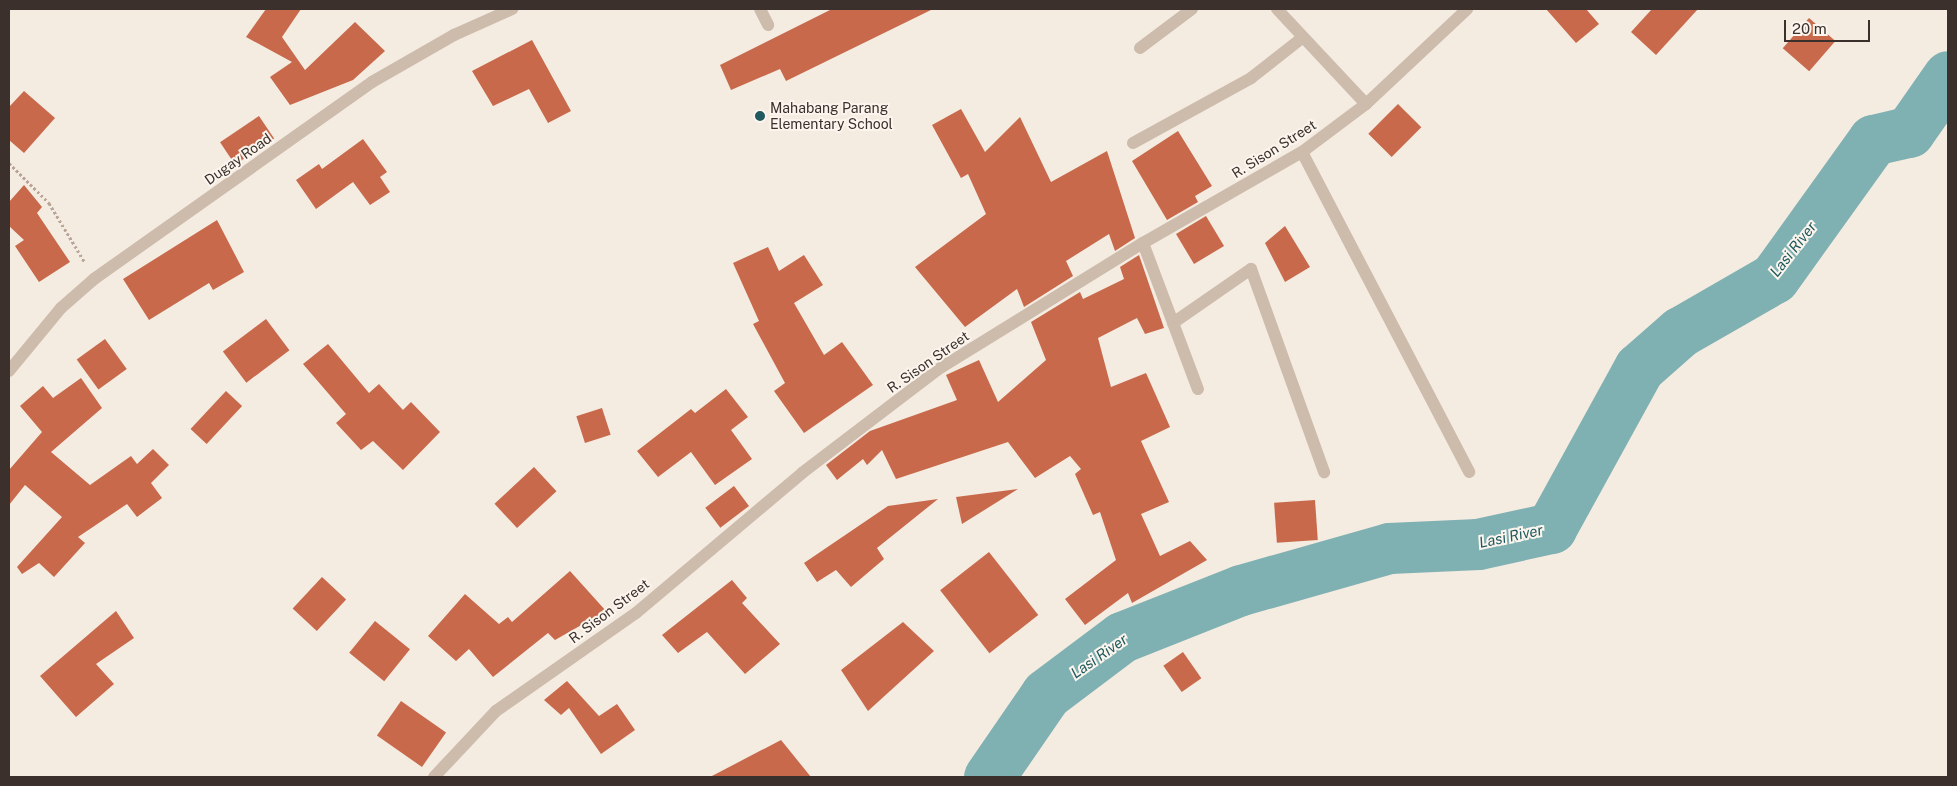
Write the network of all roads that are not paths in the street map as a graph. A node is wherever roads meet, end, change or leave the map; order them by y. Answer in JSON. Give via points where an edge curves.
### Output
{"nodes":[{"id":1,"x":512,"y":9,"type":"edge"},
{"id":2,"x":760,"y":9,"type":"edge"},
{"id":3,"x":1192,"y":9,"type":"edge"},
{"id":4,"x":1277,"y":9,"type":"edge"},
{"id":5,"x":1467,"y":9,"type":"edge"},
{"id":6,"x":768,"y":25,"type":"dead end"},
{"id":7,"x":1302,"y":38,"type":"junction"},
{"id":8,"x":1140,"y":48,"type":"dead end"},
{"id":9,"x":1366,"y":104,"type":"junction"},
{"id":10,"x":1133,"y":143,"type":"dead end"},
{"id":11,"x":1302,"y":152,"type":"junction"},
{"id":12,"x":1143,"y":243,"type":"junction"},
{"id":13,"x":1173,"y":323,"type":"junction"},
{"id":14,"x":9,"y":371,"type":"edge"},
{"id":15,"x":1198,"y":390,"type":"dead end"},
{"id":16,"x":1324,"y":472,"type":"dead end"},
{"id":17,"x":1469,"y":472,"type":"dead end"},
{"id":18,"x":434,"y":777,"type":"edge"}],
"edges":[{"from":1,"to":14,"type":"street","name":"Dugay Road","via":[[454,34],[372,82],[94,279],[61,308]]},
{"from":2,"to":6,"type":"street"},
{"from":3,"to":8,"type":"street"},
{"from":4,"to":7,"type":"street"},
{"from":5,"to":9,"type":"street","name":"R. Sison Street"},
{"from":7,"to":9,"type":"street"},
{"from":7,"to":10,"type":"street","via":[[1251,78]]},
{"from":9,"to":11,"type":"street","name":"R. Sison Street"},
{"from":11,"to":12,"type":"street","name":"R. Sison Street"},
{"from":11,"to":17,"type":"street"},
{"from":12,"to":13,"type":"street"},
{"from":12,"to":18,"type":"street","name":"R. Sison Street","via":[[938,370],[802,473],[636,613],[496,711]]},
{"from":13,"to":15,"type":"street"},
{"from":13,"to":16,"type":"street","via":[[1251,269]]}]}
